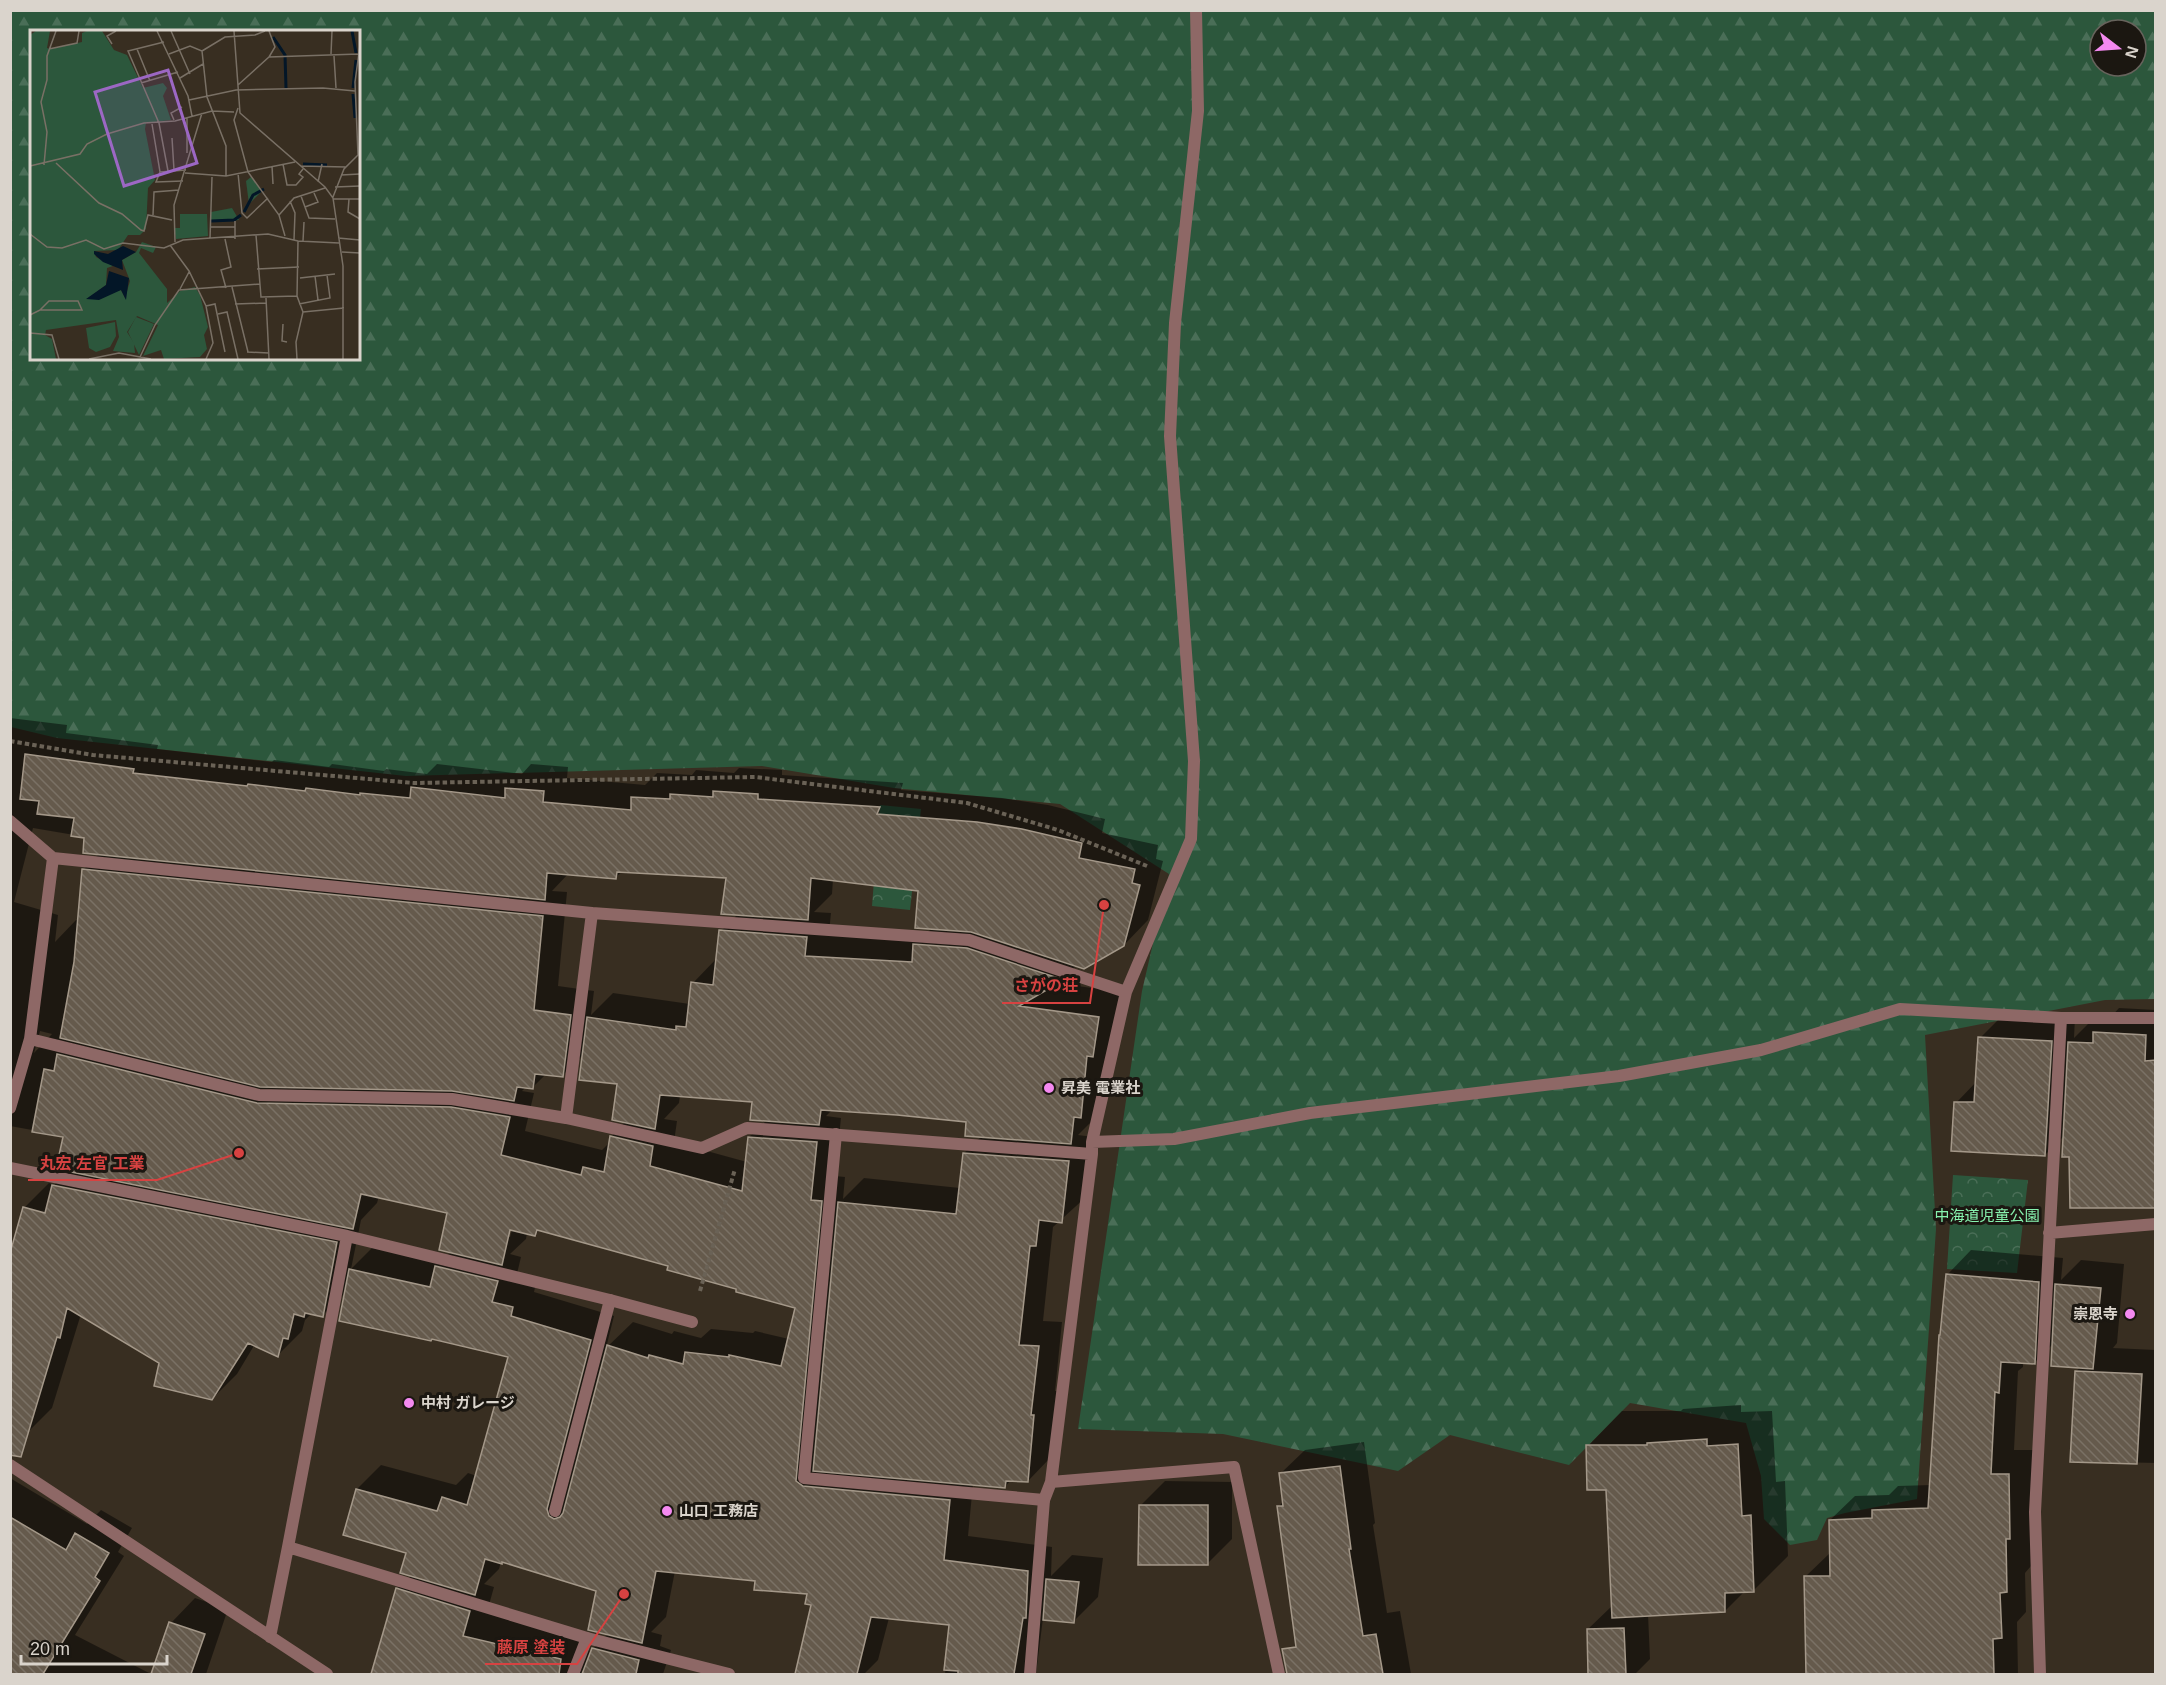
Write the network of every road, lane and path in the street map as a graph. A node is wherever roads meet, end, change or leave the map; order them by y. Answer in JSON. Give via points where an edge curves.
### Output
{"nodes":[{"id":1,"x":1196,"y":10,"type":"edge"},
{"id":2,"x":10,"y":741,"type":"edge"},
{"id":3,"x":10,"y":821,"type":"edge"},
{"id":4,"x":53,"y":858,"type":"junction"},
{"id":5,"x":1174,"y":876,"type":"junction"},
{"id":6,"x":592,"y":913,"type":"junction"},
{"id":7,"x":1126,"y":992,"type":"junction"},
{"id":8,"x":2061,"y":1018,"type":"junction"},
{"id":9,"x":2156,"y":1018,"type":"edge"},
{"id":10,"x":30,"y":1039,"type":"junction"},
{"id":11,"x":10,"y":1108,"type":"edge"},
{"id":12,"x":566,"y":1118,"type":"junction"},
{"id":13,"x":747,"y":1128,"type":"junction"},
{"id":14,"x":836,"y":1134,"type":"junction"},
{"id":15,"x":1092,"y":1148,"type":"junction"},
{"id":16,"x":10,"y":1168,"type":"edge"},
{"id":17,"x":2156,"y":1224,"type":"edge"},
{"id":18,"x":2049,"y":1233,"type":"junction"},
{"id":19,"x":347,"y":1236,"type":"junction"},
{"id":20,"x":610,"y":1300,"type":"junction"},
{"id":21,"x":692,"y":1322,"type":"joint"},
{"id":22,"x":10,"y":1465,"type":"edge"},
{"id":23,"x":1051,"y":1482,"type":"junction"},
{"id":24,"x":1044,"y":1500,"type":"junction"},
{"id":25,"x":555,"y":1511,"type":"dead end"},
{"id":26,"x":288,"y":1547,"type":"junction"},
{"id":27,"x":270,"y":1637,"type":"junction"},
{"id":28,"x":586,"y":1638,"type":"junction"},
{"id":29,"x":327,"y":1674,"type":"edge"},
{"id":30,"x":573,"y":1674,"type":"edge"},
{"id":31,"x":729,"y":1674,"type":"edge"},
{"id":32,"x":1030,"y":1674,"type":"edge"},
{"id":33,"x":1279,"y":1674,"type":"edge"},
{"id":34,"x":2040,"y":1674,"type":"edge"}],
"edges":[{"from":1,"to":5,"type":"street","via":[[1198,111],[1175,323],[1170,436],[1194,761],[1191,839]]},
{"from":2,"to":5,"type":"path","via":[[93,755],[414,783],[755,777],[967,803],[1059,830]]},
{"from":3,"to":4,"type":"street"},
{"from":4,"to":6,"type":"street"},
{"from":4,"to":10,"type":"street"},
{"from":5,"to":7,"type":"street"},
{"from":6,"to":7,"type":"street","via":[[969,940]]},
{"from":6,"to":12,"type":"street"},
{"from":7,"to":15,"type":"street"},
{"from":8,"to":9,"type":"street"},
{"from":8,"to":15,"type":"street","via":[[1900,1009],[1761,1050],[1619,1076],[1310,1113],[1174,1139]]},
{"from":8,"to":18,"type":"street"},
{"from":10,"to":11,"type":"street"},
{"from":10,"to":12,"type":"street","via":[[259,1095],[452,1099]]},
{"from":12,"to":13,"type":"street","via":[[702,1148]]},
{"from":13,"to":14,"type":"street"},
{"from":13,"to":21,"type":"path"},
{"from":14,"to":15,"type":"street"},
{"from":14,"to":24,"type":"street","via":[[804,1478]]},
{"from":15,"to":23,"type":"street"},
{"from":16,"to":19,"type":"street"},
{"from":17,"to":18,"type":"street"},
{"from":18,"to":34,"type":"street","via":[[2035,1512]]},
{"from":19,"to":20,"type":"street"},
{"from":19,"to":26,"type":"street"},
{"from":20,"to":21,"type":"street"},
{"from":20,"to":25,"type":"street"},
{"from":22,"to":27,"type":"street"},
{"from":23,"to":24,"type":"street"},
{"from":23,"to":33,"type":"street","via":[[1234,1467]]},
{"from":24,"to":32,"type":"street"},
{"from":26,"to":27,"type":"street"},
{"from":26,"to":28,"type":"street"},
{"from":27,"to":29,"type":"street"},
{"from":28,"to":30,"type":"street"},
{"from":28,"to":31,"type":"street"}]}
